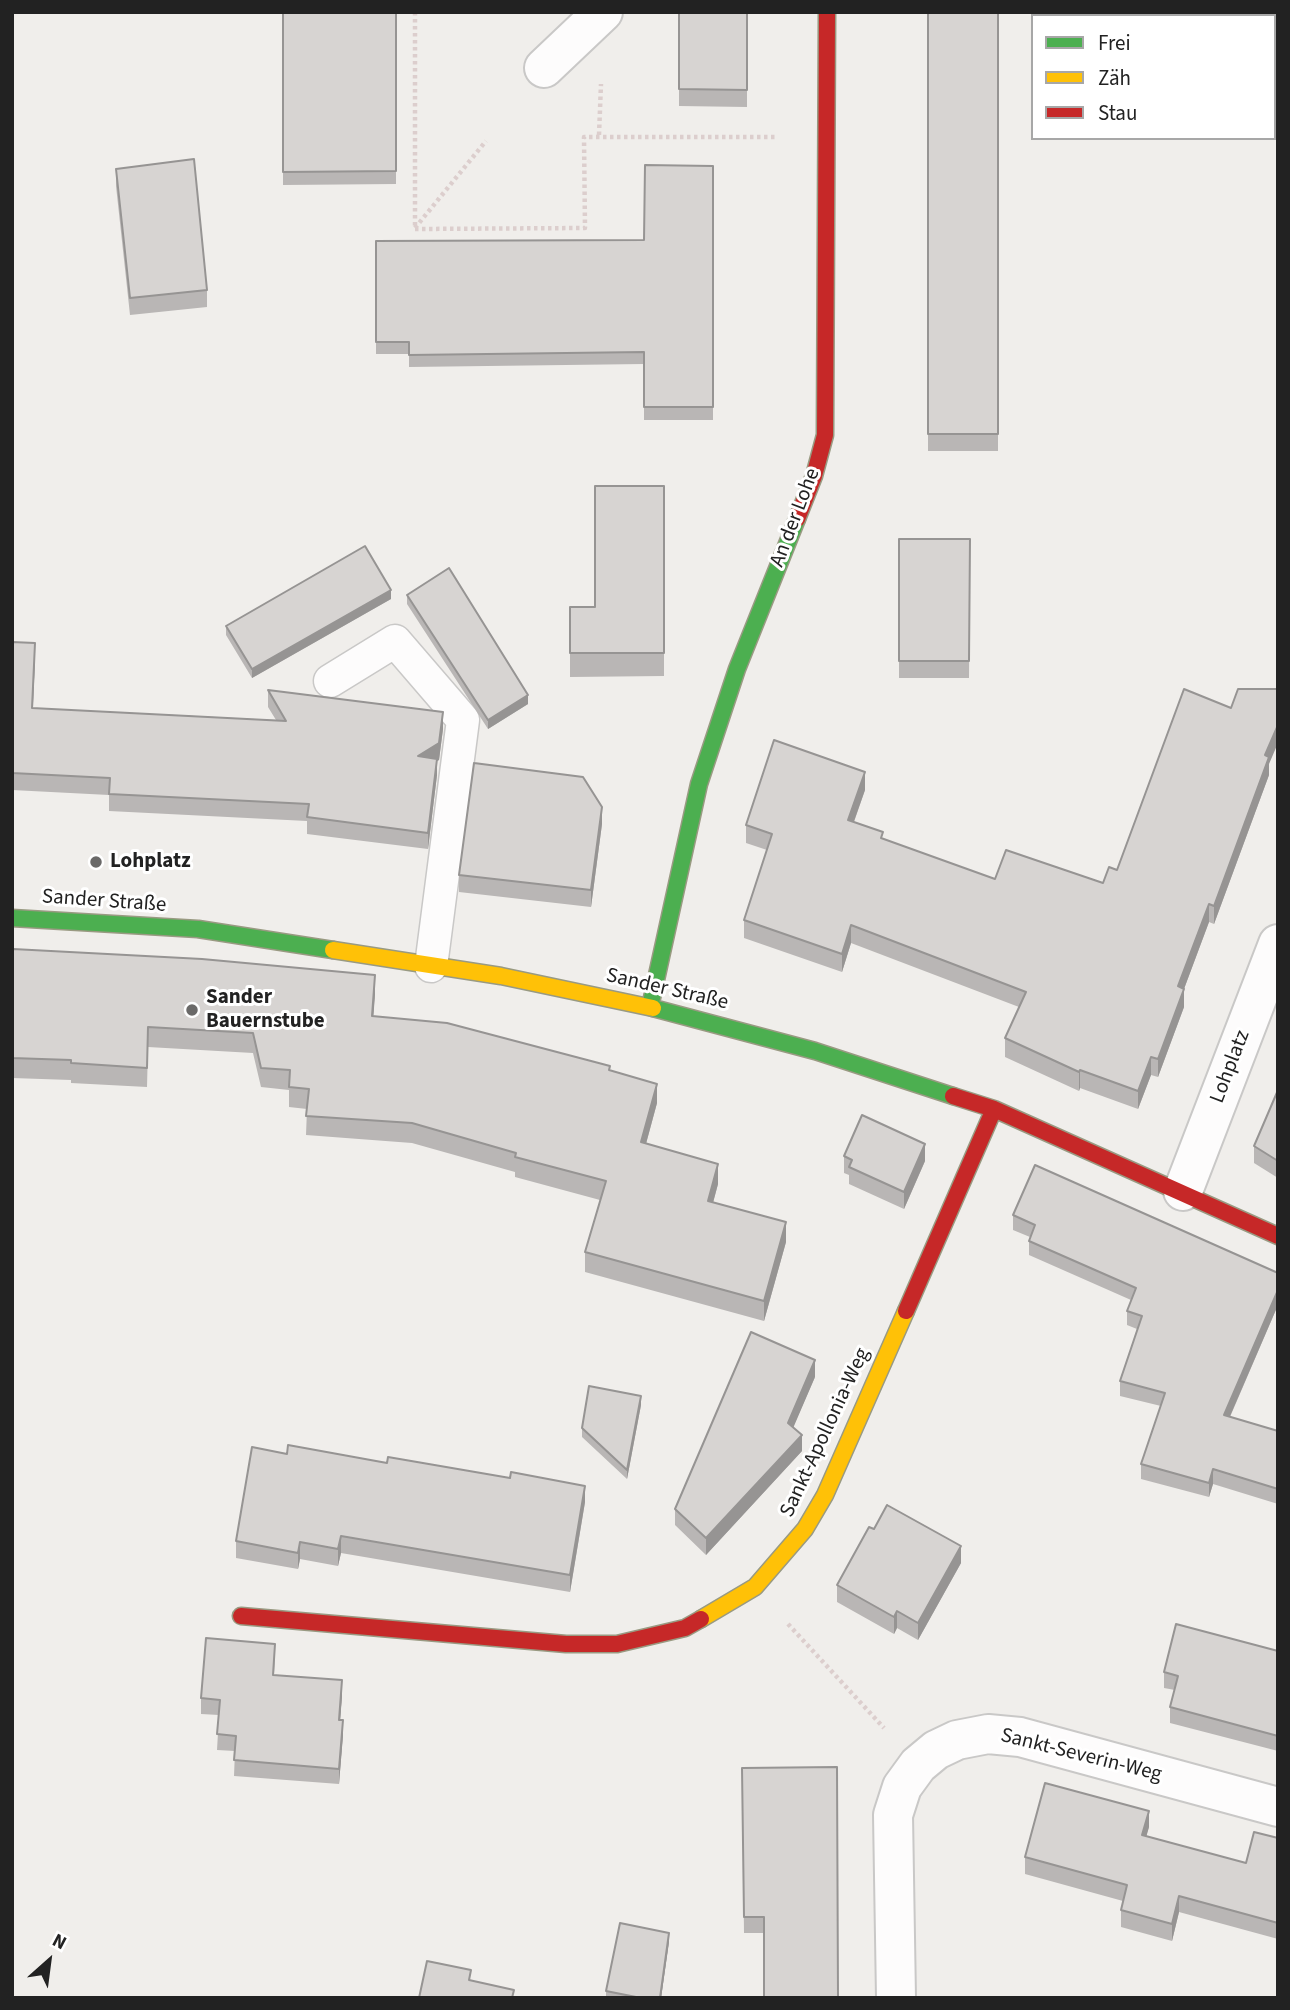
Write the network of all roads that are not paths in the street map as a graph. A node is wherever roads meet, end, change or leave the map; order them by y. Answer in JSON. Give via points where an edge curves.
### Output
{"nodes":[{"id":1,"x":603,"y":12,"type":"edge"},
{"id":2,"x":827,"y":12,"type":"edge"},
{"id":3,"x":544,"y":68,"type":"dead end"},
{"id":4,"x":330,"y":681,"type":"dead end"},
{"id":5,"x":12,"y":919,"type":"edge"},
{"id":6,"x":1278,"y":944,"type":"edge"},
{"id":7,"x":431,"y":966,"type":"junction"},
{"id":8,"x":650,"y":1006,"type":"junction"},
{"id":9,"x":994,"y":1110,"type":"junction"},
{"id":10,"x":1183,"y":1191,"type":"junction"},
{"id":11,"x":1278,"y":1236,"type":"edge"},
{"id":12,"x":241,"y":1616,"type":"dead end"},
{"id":13,"x":1278,"y":1807,"type":"edge"},
{"id":14,"x":896,"y":1998,"type":"edge"}],
"edges":[{"from":1,"to":3,"type":"street"},
{"from":2,"to":8,"type":"street","name":"An der Lohe","via":[[825,435],[814,476],[737,669],[699,783]]},
{"from":4,"to":7,"type":"lane","via":[[395,641],[463,720]]},
{"from":5,"to":7,"type":"street","name":"Sander Straße","via":[[198,929]]},
{"from":6,"to":10,"type":"street","name":"Lohplatz"},
{"from":7,"to":8,"type":"street","name":"Sander Straße"},
{"from":8,"to":9,"type":"street","name":"Sander Straße","via":[[815,1051]]},
{"from":9,"to":10,"type":"street","name":"Sander Straße"},
{"from":9,"to":12,"type":"street","name":"Sankt-Apollonia-Weg","via":[[825,1495],[805,1530],[755,1587],[685,1628],[617,1644],[566,1644]]},
{"from":10,"to":11,"type":"street","name":"Sander Straße"},
{"from":13,"to":14,"type":"street","name":"Sankt-Severin-Weg","via":[[1020,1737],[988,1734],[936,1750],[902,1787],[893,1815]]}]}
